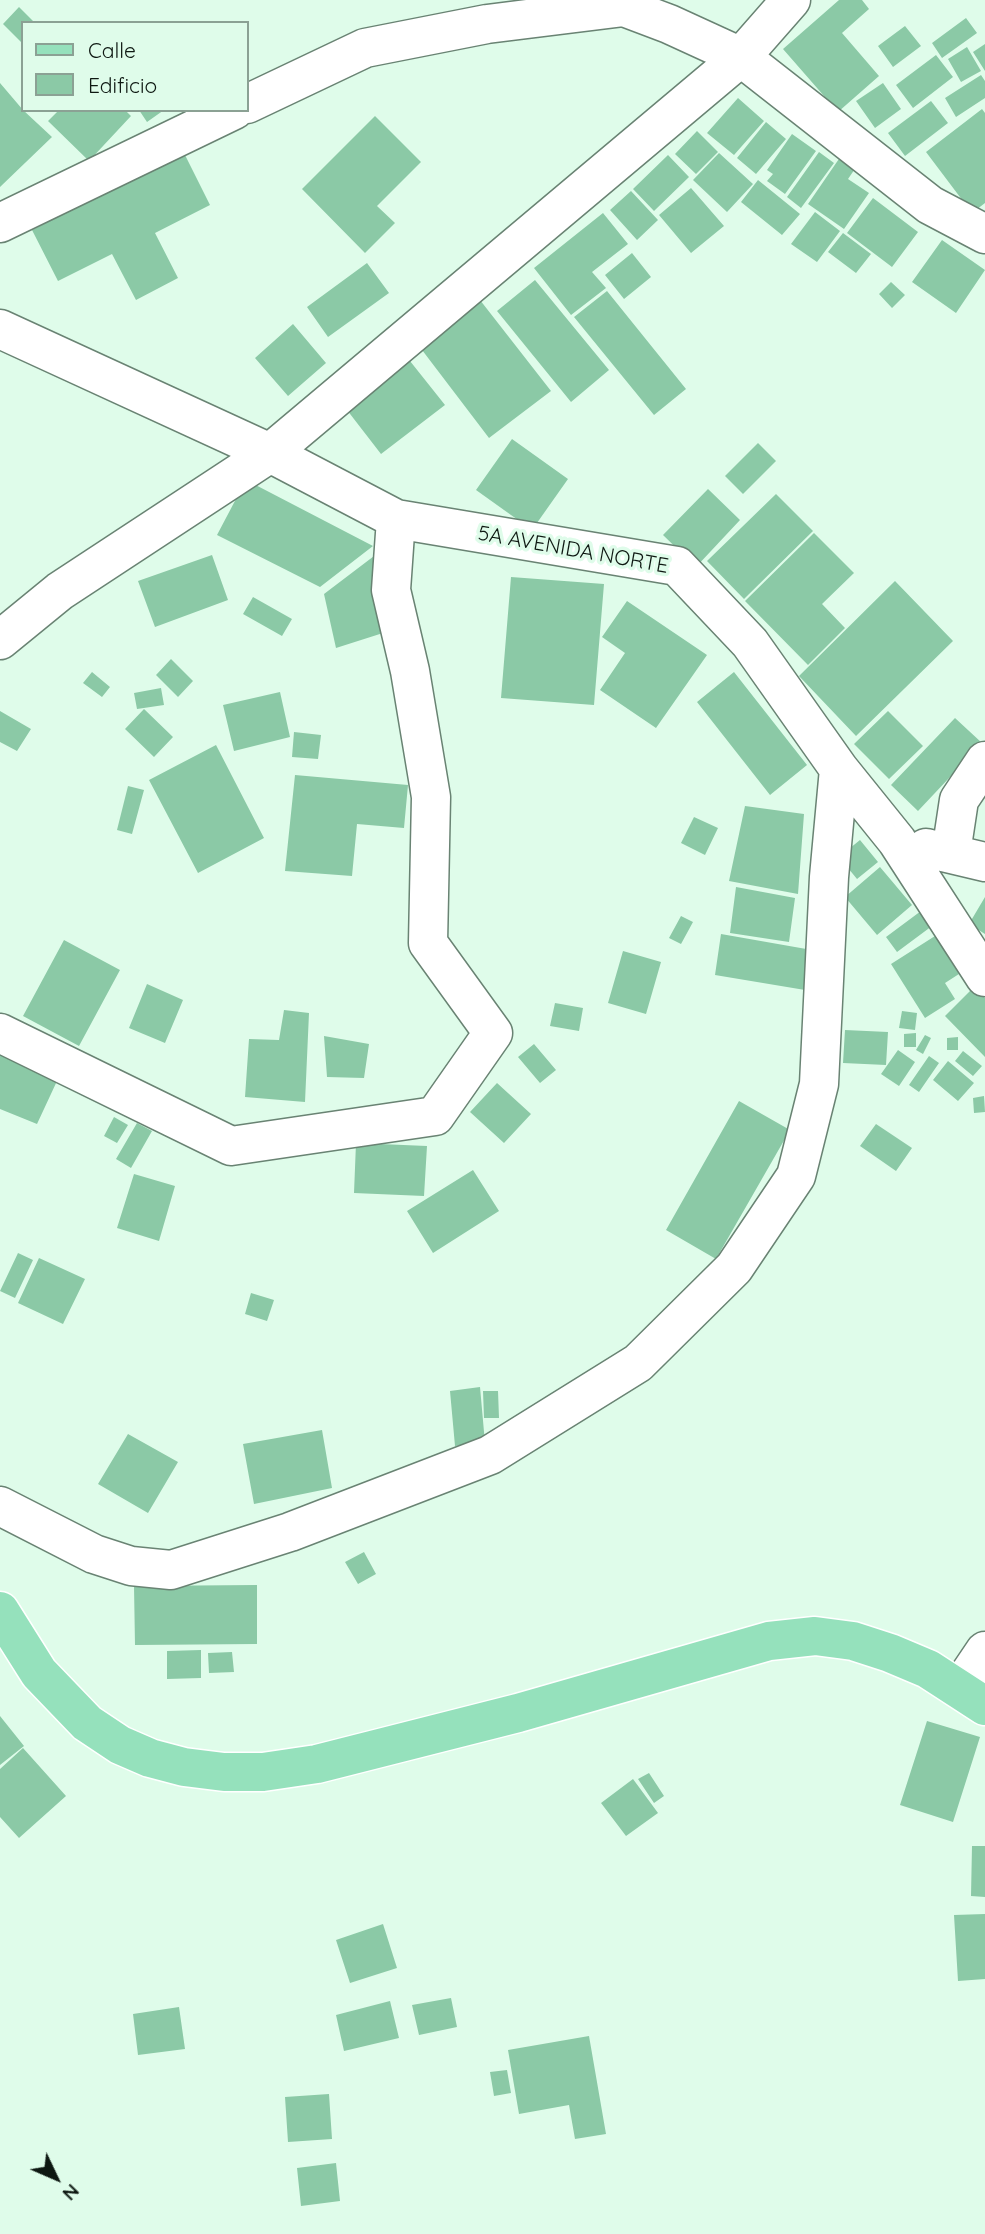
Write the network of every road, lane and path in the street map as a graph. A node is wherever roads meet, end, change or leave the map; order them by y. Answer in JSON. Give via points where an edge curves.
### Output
{"nodes":[{"id":1,"x":791,"y":0,"type":"edge"},
{"id":2,"x":741,"y":57,"type":"junction"},
{"id":3,"x":248,"y":104,"type":"edge"},
{"id":4,"x":230,"y":112,"type":"edge"},
{"id":5,"x":0,"y":223,"type":"edge"},
{"id":6,"x":985,"y":234,"type":"edge"},
{"id":7,"x":0,"y":328,"type":"edge"},
{"id":8,"x":270,"y":453,"type":"junction"},
{"id":9,"x":396,"y":519,"type":"junction"},
{"id":10,"x":0,"y":639,"type":"edge"},
{"id":11,"x":985,"y":761,"type":"edge"},
{"id":12,"x":839,"y":769,"type":"junction"},
{"id":13,"x":897,"y":841,"type":"junction"},
{"id":14,"x":968,"y":858,"type":"edge"},
{"id":15,"x":985,"y":977,"type":"edge"},
{"id":16,"x":0,"y":1033,"type":"edge"},
{"id":17,"x":0,"y":1506,"type":"edge"},
{"id":18,"x":0,"y":1611,"type":"edge"},
{"id":19,"x":985,"y":1651,"type":"edge"},
{"id":20,"x":972,"y":1697,"type":"edge"}],
"edges":[{"from":1,"to":2,"type":"street"},
{"from":2,"to":3,"type":"street","via":[[624,7],[487,24],[365,47]]},
{"from":2,"to":6,"type":"street","via":[[930,205]]},
{"from":2,"to":8,"type":"street"},
{"from":4,"to":5,"type":"street"},
{"from":7,"to":8,"type":"street","name":"5A AVENIDA NORTE"},
{"from":8,"to":9,"type":"street","name":"5A AVENIDA NORTE"},
{"from":8,"to":10,"type":"street","via":[[60,591]]},
{"from":9,"to":12,"type":"street","name":"5A AVENIDA NORTE","via":[[677,566],[750,643]]},
{"from":9,"to":16,"type":"street","via":[[391,590],[431,797],[428,943],[493,1033],[435,1116],[231,1146]]},
{"from":11,"to":14,"type":"street","via":[[959,800]]},
{"from":12,"to":13,"type":"street","name":"5A AVENIDA NORTE"},
{"from":12,"to":17,"type":"street","via":[[819,1084],[796,1176],[734,1268],[638,1363],[490,1455],[290,1532],[171,1570],[131,1566],[94,1554]]},
{"from":13,"to":14,"type":"street"},
{"from":13,"to":15,"type":"street","name":"5A AVENIDA NORTE"},
{"from":18,"to":20,"type":"main road","via":[[39,1673],[87,1723],[150,1758],[224,1772],[317,1764],[769,1641],[803,1637],[865,1645],[928,1669]]},
{"from":19,"to":20,"type":"street"}]}
